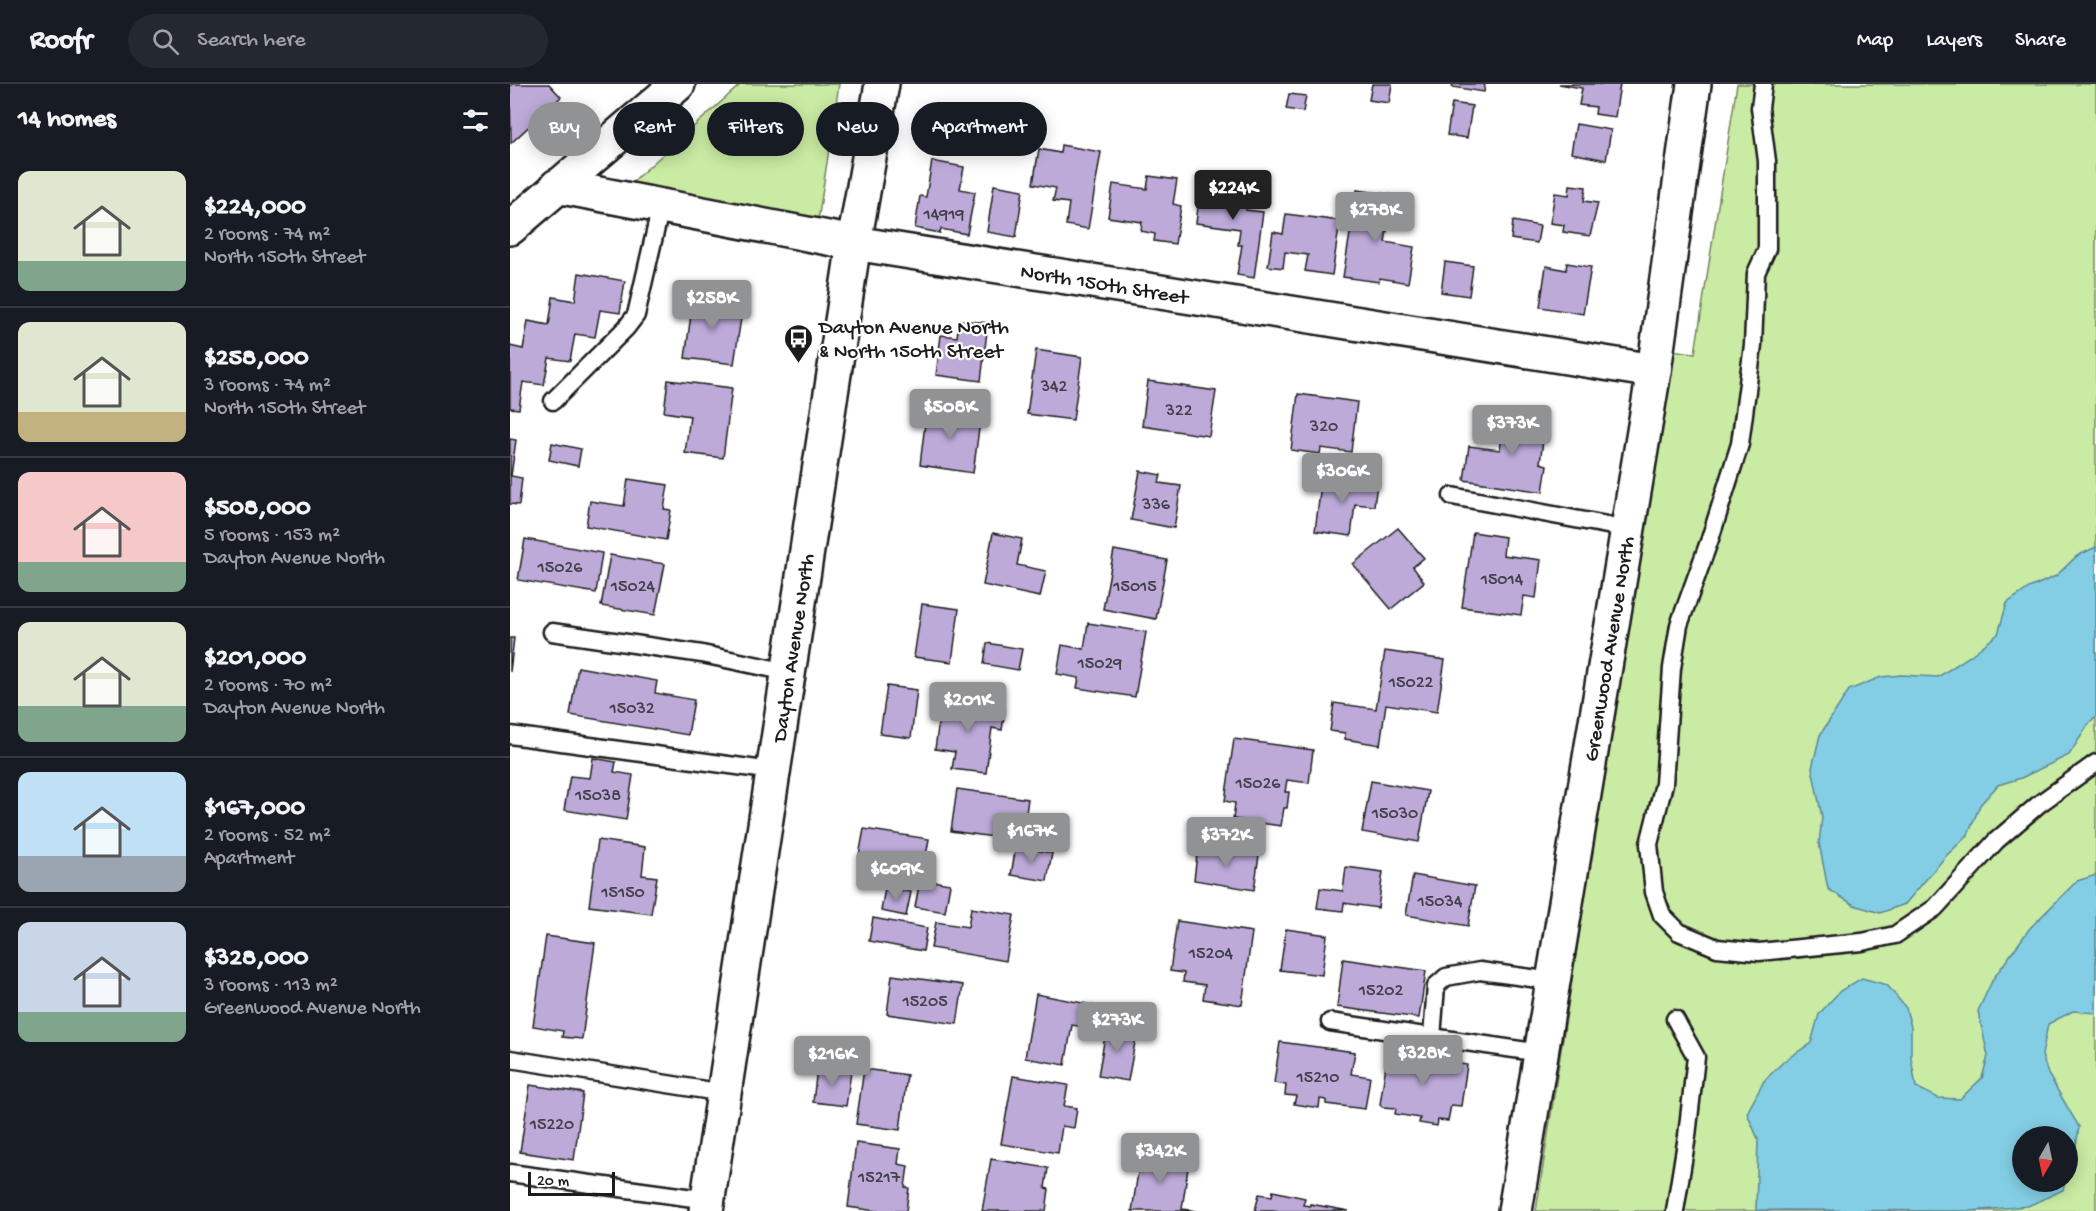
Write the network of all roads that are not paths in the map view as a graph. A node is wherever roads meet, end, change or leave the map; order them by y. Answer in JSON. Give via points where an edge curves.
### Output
{"nodes":[{"id":1,"x":651,"y":84,"type":"edge"},
{"id":2,"x":678,"y":84,"type":"edge"},
{"id":3,"x":882,"y":84,"type":"edge"},
{"id":4,"x":1694,"y":84,"type":"edge"},
{"id":5,"x":1763,"y":84,"type":"edge"},
{"id":6,"x":557,"y":186,"type":"junction"},
{"id":7,"x":661,"y":206,"type":"junction"},
{"id":8,"x":510,"y":228,"type":"edge"},
{"id":9,"x":854,"y":243,"type":"junction"},
{"id":10,"x":1654,"y":371,"type":"junction"},
{"id":11,"x":553,"y":401,"type":"dead end"},
{"id":12,"x":1452,"y":496,"type":"dead end"},
{"id":13,"x":1628,"y":529,"type":"junction"},
{"id":14,"x":552,"y":632,"type":"dead end"},
{"id":15,"x":788,"y":672,"type":"junction"},
{"id":16,"x":510,"y":735,"type":"edge"},
{"id":17,"x":2096,"y":763,"type":"edge"},
{"id":18,"x":773,"y":771,"type":"junction"},
{"id":19,"x":1553,"y":981,"type":"junction"},
{"id":20,"x":1675,"y":1018,"type":"dead end"},
{"id":21,"x":1330,"y":1022,"type":"dead end"},
{"id":22,"x":1432,"y":1037,"type":"junction"},
{"id":23,"x":1541,"y":1053,"type":"junction"},
{"id":24,"x":510,"y":1059,"type":"edge"},
{"id":25,"x":724,"y":1093,"type":"junction"},
{"id":26,"x":510,"y":1173,"type":"edge"},
{"id":27,"x":707,"y":1205,"type":"edge"},
{"id":28,"x":1672,"y":1208,"type":"edge"},
{"id":29,"x":1515,"y":1211,"type":"edge"}],
"edges":[{"from":1,"to":6,"type":"street"},
{"from":2,"to":6,"type":"street"},
{"from":3,"to":9,"type":"street","name":"Dayton Avenue North"},
{"from":4,"to":10,"type":"street","name":"Greenwood Avenue North"},
{"from":5,"to":17,"type":"lane","via":[[1760,108],[1767,161],[1767,249],[1756,273],[1753,345],[1740,444],[1679,625],[1672,668],[1664,784],[1648,844],[1654,892],[1662,915],[1679,932],[1717,948],[1759,952],[1862,942],[1895,934],[1935,908],[1996,841],[2038,804]]},
{"from":6,"to":7,"type":"street","name":"North 150th Street"},
{"from":6,"to":8,"type":"street"},
{"from":7,"to":9,"type":"street","name":"North 150th Street"},
{"from":7,"to":11,"type":"lane","via":[[636,315]]},
{"from":9,"to":10,"type":"street","name":"North 150th Street"},
{"from":9,"to":15,"type":"street","name":"Dayton Avenue North"},
{"from":10,"to":13,"type":"street","name":"Greenwood Avenue North"},
{"from":12,"to":13,"type":"lane"},
{"from":13,"to":19,"type":"street","name":"Greenwood Avenue North"},
{"from":14,"to":15,"type":"lane","via":[[702,654]]},
{"from":15,"to":18,"type":"street","name":"Dayton Avenue North"},
{"from":16,"to":18,"type":"lane"},
{"from":18,"to":25,"type":"street","name":"Dayton Avenue North"},
{"from":19,"to":22,"type":"lane","via":[[1480,972],[1446,977],[1436,986]]},
{"from":19,"to":23,"type":"street","name":"Greenwood Avenue North"},
{"from":20,"to":28,"type":"lane","via":[[1696,1057],[1687,1136]]},
{"from":21,"to":22,"type":"lane"},
{"from":22,"to":23,"type":"lane"},
{"from":23,"to":29,"type":"street","name":"Greenwood Avenue North"},
{"from":24,"to":25,"type":"lane"},
{"from":25,"to":27,"type":"street","name":"Dayton Avenue North"},
{"from":26,"to":27,"type":"lane"}]}
